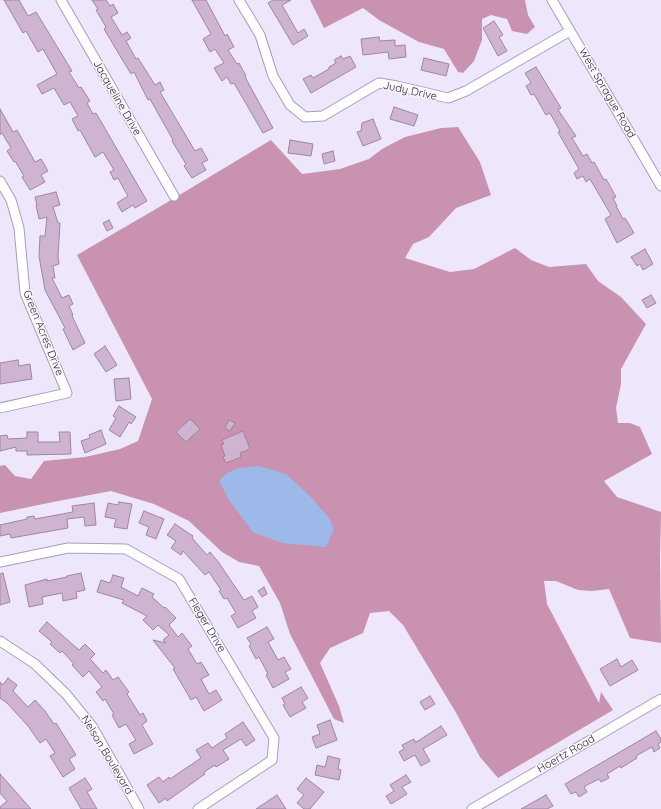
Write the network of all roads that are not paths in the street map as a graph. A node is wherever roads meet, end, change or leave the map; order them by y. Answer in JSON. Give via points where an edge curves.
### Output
{"nodes":[{"id":1,"x":61,"y":0,"type":"edge"},
{"id":2,"x":238,"y":0,"type":"edge"},
{"id":3,"x":552,"y":0,"type":"edge"},
{"id":4,"x":570,"y":31,"type":"junction"},
{"id":5,"x":0,"y":181,"type":"edge"},
{"id":6,"x":661,"y":186,"type":"edge"},
{"id":7,"x":174,"y":196,"type":"dead end"},
{"id":8,"x":0,"y":408,"type":"edge"},
{"id":9,"x":0,"y":562,"type":"edge"},
{"id":10,"x":0,"y":641,"type":"edge"},
{"id":11,"x":661,"y":699,"type":"edge"},
{"id":12,"x":139,"y":809,"type":"edge"},
{"id":13,"x":198,"y":809,"type":"edge"},
{"id":14,"x":472,"y":809,"type":"edge"}],
"edges":[{"from":1,"to":7,"type":"street","name":"Jacqueline Drive"},
{"from":2,"to":4,"type":"street","name":"Judy Drive","via":[[260,35],[276,82],[290,105],[305,117],[322,116],[379,83],[448,98],[466,91]]},
{"from":3,"to":4,"type":"street","name":"West Sprague Road"},
{"from":4,"to":6,"type":"street","name":"West Sprague Road"},
{"from":5,"to":8,"type":"street","name":"Green Acres Drive","via":[[11,200],[19,228],[25,293],[68,393]]},
{"from":9,"to":13,"type":"street","name":"Fleger Drive","via":[[68,548],[126,549],[179,579],[274,738],[272,760]]},
{"from":10,"to":12,"type":"street","name":"Nelson Boulevard","via":[[34,664],[66,694],[92,726]]},
{"from":11,"to":14,"type":"street","name":"Hoertz Road"}]}
